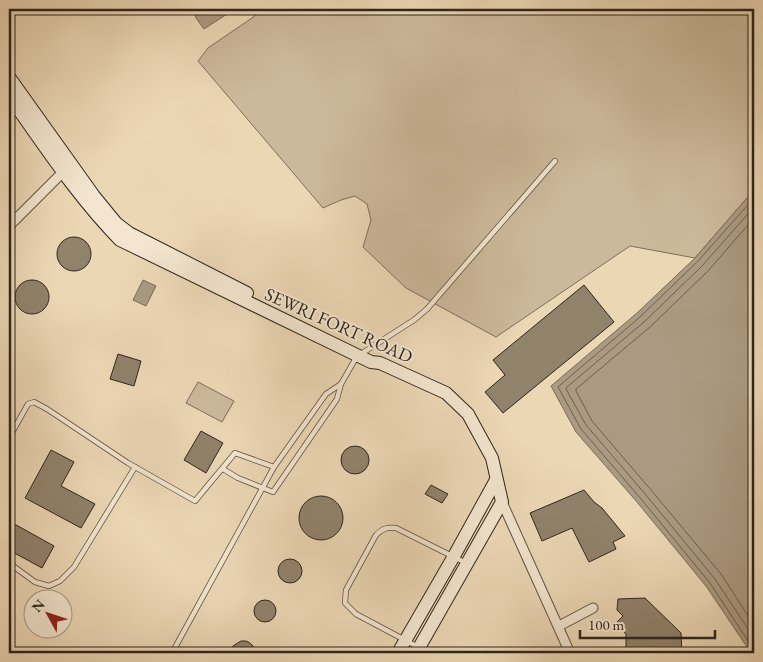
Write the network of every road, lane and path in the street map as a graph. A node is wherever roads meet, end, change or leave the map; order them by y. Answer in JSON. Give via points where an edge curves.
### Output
{"nodes":[{"id":1,"x":9,"y":77,"type":"edge"},
{"id":2,"x":15,"y":99,"type":"edge"},
{"id":3,"x":555,"y":161,"type":"dead end"},
{"id":4,"x":67,"y":168,"type":"junction"},
{"id":5,"x":9,"y":226,"type":"edge"},
{"id":6,"x":361,"y":354,"type":"junction"},
{"id":7,"x":342,"y":384,"type":"junction"},
{"id":8,"x":9,"y":438,"type":"edge"},
{"id":9,"x":135,"y":467,"type":"junction"},
{"id":10,"x":274,"y":467,"type":"junction"},
{"id":11,"x":223,"y":469,"type":"junction"},
{"id":12,"x":496,"y":480,"type":"junction"},
{"id":13,"x":263,"y":488,"type":"junction"},
{"id":14,"x":502,"y":502,"type":"junction"},
{"id":15,"x":454,"y":556,"type":"junction"},
{"id":16,"x":9,"y":563,"type":"edge"},
{"id":17,"x":467,"y":563,"type":"junction"},
{"id":18,"x":593,"y":608,"type":"dead end"},
{"id":19,"x":559,"y":626,"type":"junction"},
{"id":20,"x":406,"y":640,"type":"junction"},
{"id":21,"x":9,"y":644,"type":"edge"},
{"id":22,"x":417,"y":651,"type":"edge"},
{"id":23,"x":24,"y":653,"type":"edge"},
{"id":24,"x":172,"y":653,"type":"edge"},
{"id":25,"x":398,"y":653,"type":"edge"},
{"id":26,"x":570,"y":653,"type":"edge"}],
"edges":[{"from":1,"to":2,"type":"street","name":"SEWRI FORT ROAD"},
{"from":2,"to":4,"type":"street","name":"SEWRI FORT ROAD"},
{"from":3,"to":6,"type":"lane","via":[[427,309]]},
{"from":4,"to":5,"type":"street"},
{"from":4,"to":6,"type":"street","name":"SEWRI FORT ROAD","via":[[103,223],[120,240],[173,261]]},
{"from":6,"to":7,"type":"lane"},
{"from":6,"to":12,"type":"street","name":"SEWRI FORT ROAD","via":[[372,363],[380,363],[446,393],[468,414],[492,458]]},
{"from":7,"to":10,"type":"lane","via":[[326,394]]},
{"from":7,"to":13,"type":"lane","via":[[337,399],[273,492]]},
{"from":8,"to":9,"type":"lane","via":[[28,404],[34,402]]},
{"from":9,"to":11,"type":"lane","via":[[195,501]]},
{"from":9,"to":16,"type":"lane","via":[[74,567],[60,580],[49,586],[35,582]]},
{"from":10,"to":11,"type":"lane","via":[[235,453]]},
{"from":10,"to":13,"type":"lane"},
{"from":11,"to":13,"type":"lane"},
{"from":12,"to":14,"type":"street","name":"SEWRI FORT ROAD"},
{"from":12,"to":15,"type":"street"},
{"from":13,"to":24,"type":"lane"},
{"from":14,"to":17,"type":"street"},
{"from":14,"to":19,"type":"street","name":"SEWRI FORT ROAD"},
{"from":15,"to":17,"type":"lane"},
{"from":15,"to":20,"type":"street"},
{"from":15,"to":20,"type":"lane","via":[[396,528],[389,527],[376,534],[346,590],[346,603],[356,614]]},
{"from":17,"to":22,"type":"street"},
{"from":18,"to":19,"type":"street"},
{"from":19,"to":26,"type":"street","name":"SEWRI FORT ROAD"},
{"from":20,"to":22,"type":"lane"},
{"from":20,"to":25,"type":"street"},
{"from":21,"to":23,"type":"path"}]}
